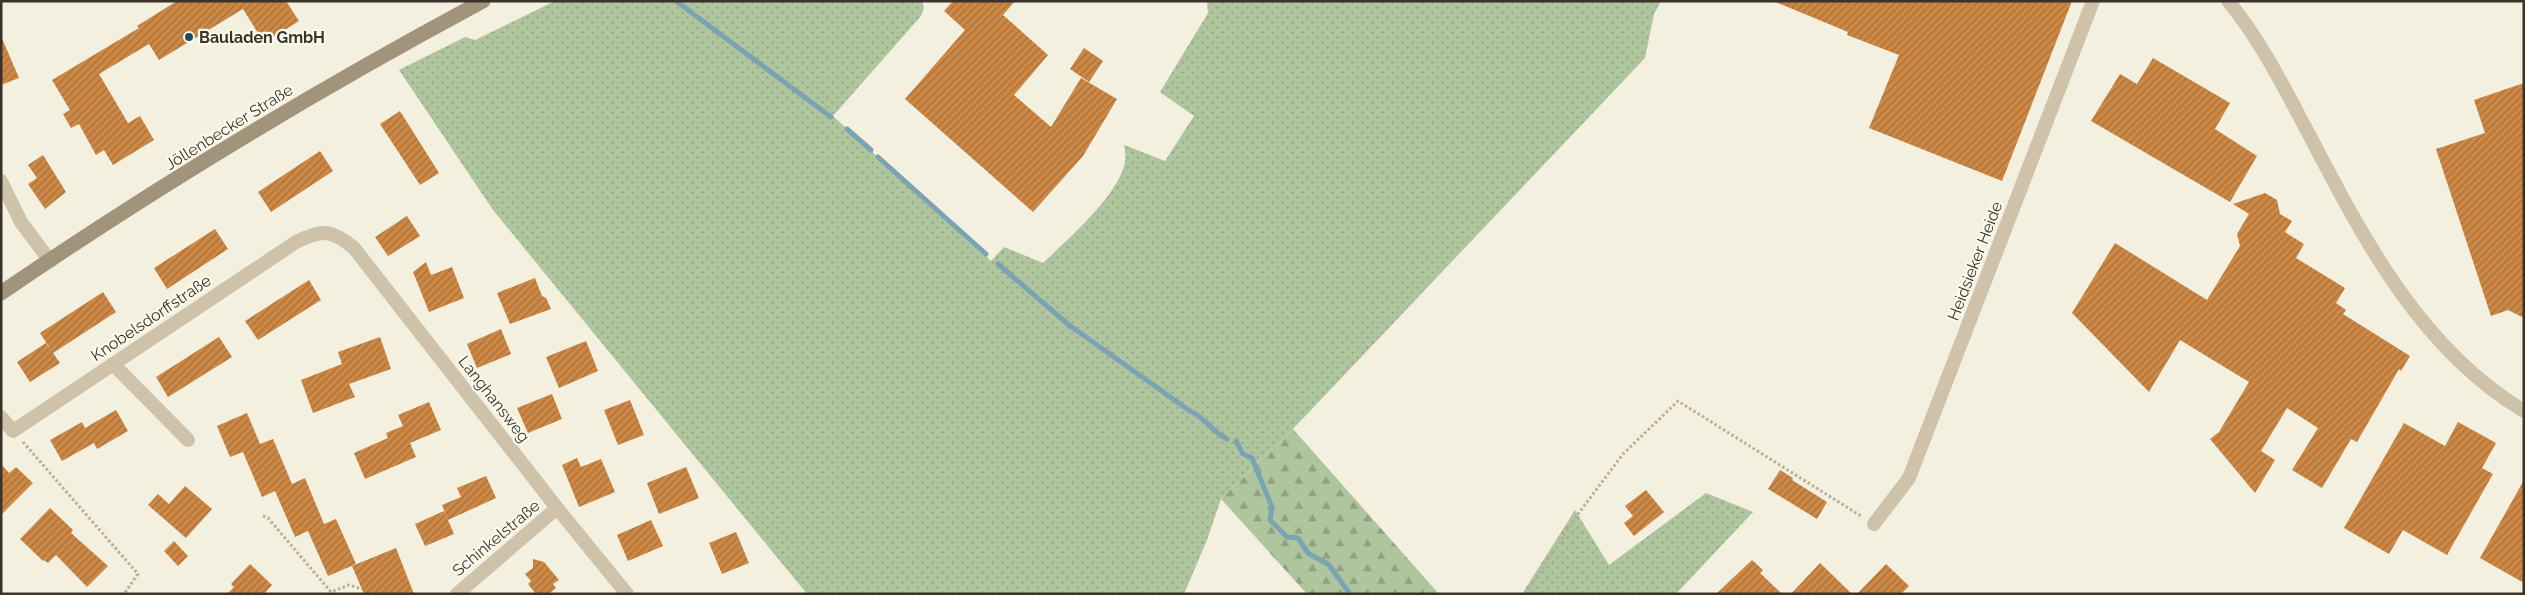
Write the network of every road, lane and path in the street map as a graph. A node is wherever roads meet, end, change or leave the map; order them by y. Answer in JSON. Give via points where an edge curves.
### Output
{"nodes":[{"id":1,"x":483,"y":1,"type":"edge"},
{"id":2,"x":2093,"y":1,"type":"edge"},
{"id":3,"x":2228,"y":1,"type":"edge"},
{"id":4,"x":1,"y":181,"type":"edge"},
{"id":5,"x":327,"y":232,"type":"joint"},
{"id":6,"x":50,"y":261,"type":"junction"},
{"id":7,"x":1,"y":293,"type":"edge"},
{"id":8,"x":114,"y":365,"type":"junction"},
{"id":9,"x":2524,"y":411,"type":"edge"},
{"id":10,"x":1,"y":417,"type":"edge"},
{"id":11,"x":13,"y":431,"type":"junction"},
{"id":12,"x":188,"y":440,"type":"dead end"},
{"id":13,"x":557,"y":508,"type":"junction"},
{"id":14,"x":263,"y":516,"type":"dead end"},
{"id":15,"x":1874,"y":524,"type":"joint"},
{"id":16,"x":362,"y":589,"type":"dead end"},
{"id":17,"x":124,"y":594,"type":"edge"},
{"id":18,"x":457,"y":594,"type":"edge"},
{"id":19,"x":627,"y":594,"type":"edge"},
{"id":20,"x":1526,"y":594,"type":"edge"}],
"edges":[{"from":1,"to":6,"type":"main road","name":"Jöllenbecker Straße","via":[[238,139]]},
{"from":2,"to":15,"type":"street","name":"Heidsieker Heide","via":[[1909,478]]},
{"from":3,"to":9,"type":"street","via":[[2272,64],[2368,243],[2401,293],[2442,344],[2470,371]]},
{"from":4,"to":6,"type":"street","via":[[21,222]]},
{"from":5,"to":8,"type":"street","name":"Knobelsdorffstraße","via":[[312,234],[296,242]]},
{"from":5,"to":13,"type":"street","name":"Langhansweg","via":[[354,248]]},
{"from":6,"to":7,"type":"main road","name":"Jöllenbecker Straße"},
{"from":8,"to":11,"type":"street","name":"Knobelsdorffstraße"},
{"from":8,"to":12,"type":"street"},
{"from":10,"to":11,"type":"street"},
{"from":11,"to":17,"type":"path","via":[[138,574]]},
{"from":13,"to":18,"type":"street","name":"Schinkelstraße"},
{"from":13,"to":19,"type":"street","name":"Langhansweg"},
{"from":14,"to":16,"type":"path","via":[[331,592],[348,585]]},
{"from":15,"to":20,"type":"path","via":[[1678,401],[1623,454],[1578,514]]}]}
